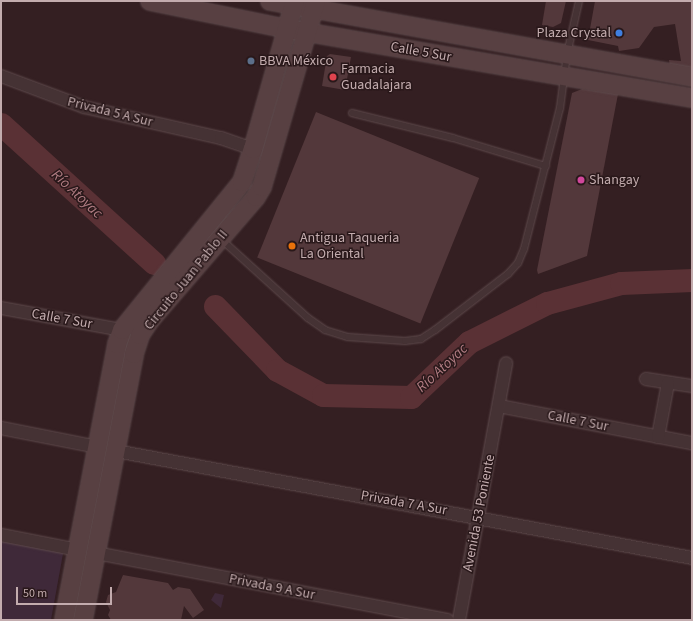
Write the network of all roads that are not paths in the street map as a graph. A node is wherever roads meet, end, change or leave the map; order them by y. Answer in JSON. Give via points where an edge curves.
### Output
{"nodes":[{"id":1,"x":150,"y":1,"type":"edge"},
{"id":2,"x":270,"y":1,"type":"edge"},
{"id":3,"x":579,"y":1,"type":"edge"},
{"id":4,"x":294,"y":3,"type":"edge"},
{"id":5,"x":315,"y":5,"type":"edge"},
{"id":6,"x":288,"y":29,"type":"junction"},
{"id":7,"x":309,"y":32,"type":"junction"},
{"id":8,"x":567,"y":54,"type":"junction"},
{"id":9,"x":1,"y":76,"type":"edge"},
{"id":10,"x":692,"y":76,"type":"edge"},
{"id":11,"x":564,"y":77,"type":"junction"},
{"id":12,"x":691,"y":98,"type":"edge"},
{"id":13,"x":352,"y":113,"type":"dead end"},
{"id":14,"x":253,"y":149,"type":"junction"},
{"id":15,"x":546,"y":166,"type":"junction"},
{"id":16,"x":219,"y":238,"type":"junction"},
{"id":17,"x":1,"y":308,"type":"edge"},
{"id":18,"x":122,"y":330,"type":"junction"},
{"id":19,"x":506,"y":363,"type":"dead end"},
{"id":20,"x":646,"y":379,"type":"dead end"},
{"id":21,"x":668,"y":382,"type":"junction"},
{"id":22,"x":692,"y":386,"type":"edge"},
{"id":23,"x":498,"y":406,"type":"junction"},
{"id":24,"x":1,"y":428,"type":"edge"},
{"id":25,"x":658,"y":437,"type":"junction"},
{"id":26,"x":692,"y":443,"type":"edge"},
{"id":27,"x":107,"y":449,"type":"junction"},
{"id":28,"x":479,"y":517,"type":"junction"},
{"id":29,"x":1,"y":535,"type":"edge"},
{"id":30,"x":78,"y":550,"type":"junction"},
{"id":31,"x":96,"y":553,"type":"junction"},
{"id":32,"x":692,"y":558,"type":"edge"},
{"id":33,"x":64,"y":620,"type":"edge"},
{"id":34,"x":83,"y":620,"type":"edge"},
{"id":35,"x":448,"y":620,"type":"edge"},
{"id":36,"x":459,"y":620,"type":"edge"}],
"edges":[{"from":1,"to":6,"type":"main road","name":"Calle 5 Sur"},
{"from":2,"to":4,"type":"main road","name":"Calle 5 Sur"},
{"from":3,"to":8,"type":"lane"},
{"from":4,"to":5,"type":"main road","name":"Calle 5 Sur"},
{"from":4,"to":6,"type":"main road","name":"Circuito Juan Pablo II"},
{"from":5,"to":7,"type":"main road","name":"Circuito Juan Pablo II"},
{"from":5,"to":8,"type":"main road","name":"Calle 5 Sur"},
{"from":6,"to":7,"type":"main road","name":"Calle 5 Sur"},
{"from":6,"to":14,"type":"main road","name":"Circuito Juan Pablo II"},
{"from":7,"to":11,"type":"main road","name":"Calle 5 Sur"},
{"from":7,"to":16,"type":"main road","name":"Circuito Juan Pablo II","via":[[262,187]]},
{"from":8,"to":10,"type":"main road","name":"Calle 5 Sur"},
{"from":8,"to":11,"type":"lane"},
{"from":9,"to":14,"type":"street","name":"Privada 5 A Sur","via":[[84,107],[221,138]]},
{"from":10,"to":12,"type":"main road"},
{"from":11,"to":12,"type":"main road","name":"Calle 5 Sur"},
{"from":11,"to":15,"type":"lane","via":[[560,108]]},
{"from":13,"to":15,"type":"lane","via":[[453,138]]},
{"from":14,"to":18,"type":"main road","name":"Circuito Juan Pablo II","via":[[242,182]]},
{"from":15,"to":16,"type":"lane","via":[[518,263],[441,326],[420,339],[405,341],[348,337],[326,330],[308,318]]},
{"from":16,"to":27,"type":"main road","name":"Circuito Juan Pablo II","via":[[150,320],[140,336]]},
{"from":17,"to":18,"type":"street","name":"Calle 7 Sur"},
{"from":18,"to":27,"type":"main road","name":"Circuito Juan Pablo II","via":[[117,344]]},
{"from":19,"to":23,"type":"street","name":"Avenida 53 Poniente"},
{"from":20,"to":21,"type":"street"},
{"from":21,"to":22,"type":"street"},
{"from":21,"to":25,"type":"street"},
{"from":23,"to":25,"type":"street","name":"Calle 7 Sur"},
{"from":23,"to":28,"type":"street","name":"Avenida 53 Poniente"},
{"from":24,"to":27,"type":"street","name":"Privada 7 A Sur"},
{"from":25,"to":26,"type":"street","name":"Calle 7 Sur"},
{"from":27,"to":28,"type":"street","name":"Privada 7 A Sur"},
{"from":27,"to":30,"type":"main road","name":"Circuito Juan Pablo II"},
{"from":27,"to":31,"type":"main road","name":"Circuito Juan Pablo II"},
{"from":28,"to":32,"type":"street","name":"Privada 7 A Sur"},
{"from":28,"to":36,"type":"street","name":"Avenida 53 Poniente"},
{"from":29,"to":30,"type":"street"},
{"from":30,"to":33,"type":"main road","name":"Circuito Juan Pablo II"},
{"from":31,"to":34,"type":"main road","name":"Circuito Juan Pablo II"},
{"from":31,"to":35,"type":"street","name":"Privada 9 A Sur"}]}
